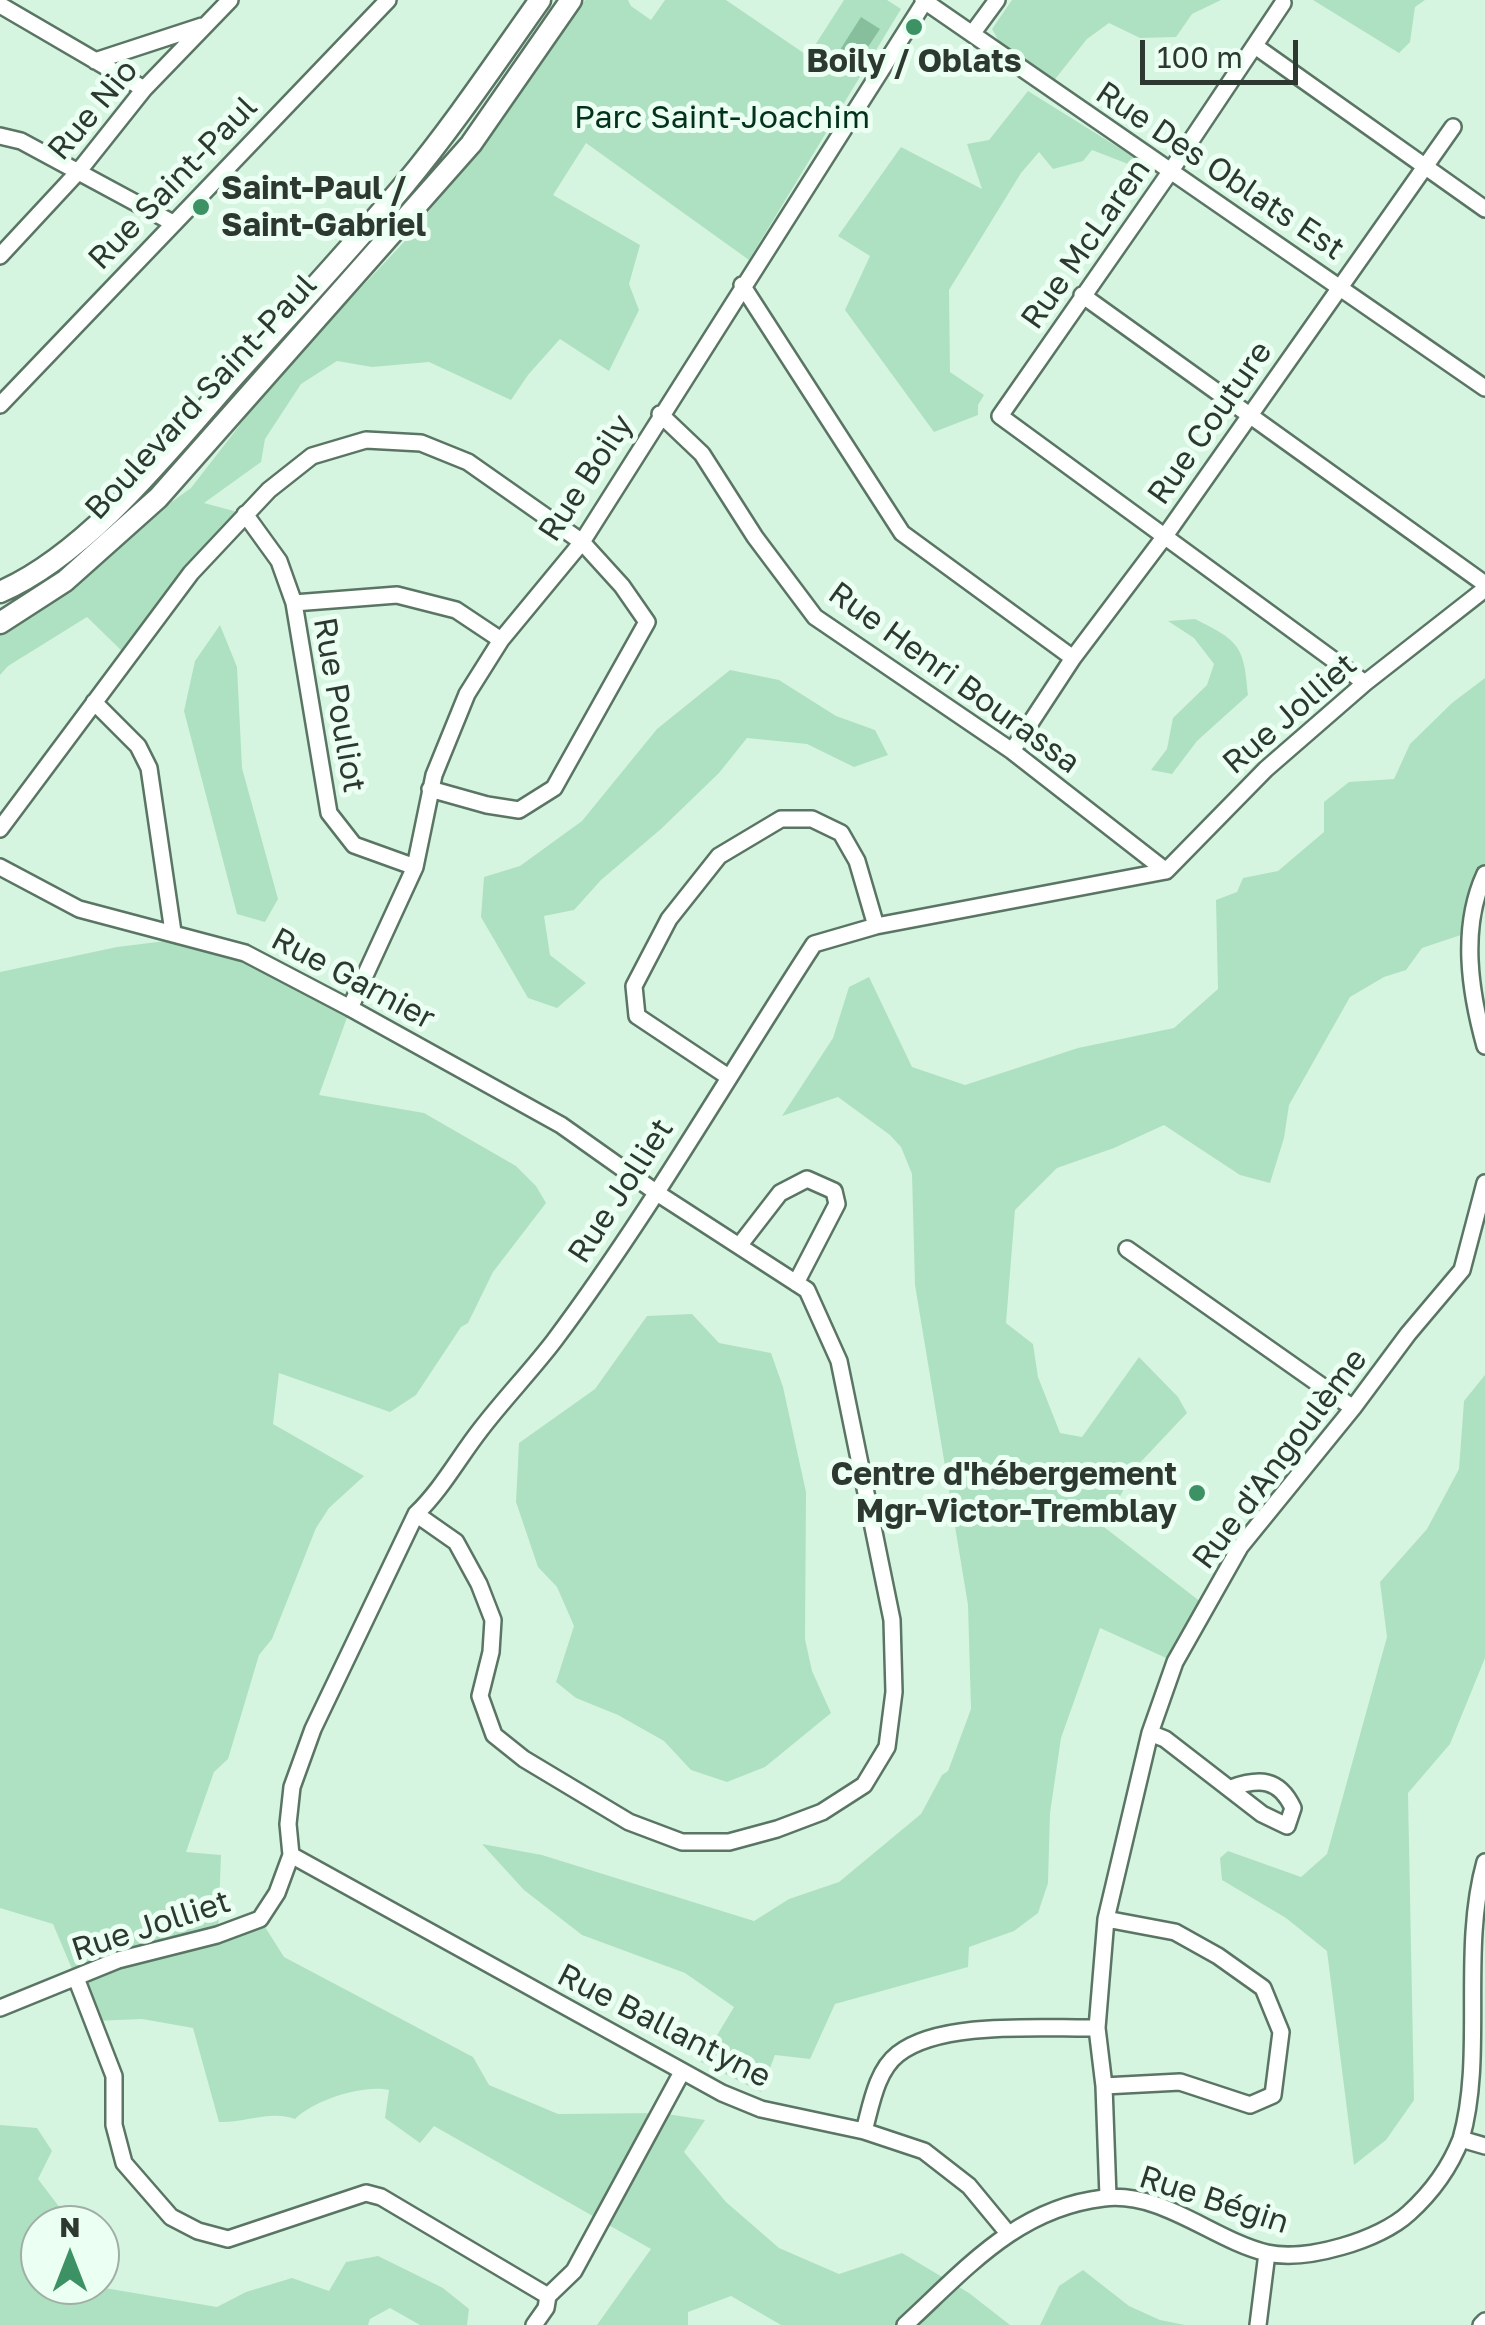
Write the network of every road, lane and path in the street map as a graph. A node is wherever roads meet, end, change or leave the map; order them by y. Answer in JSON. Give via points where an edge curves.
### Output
{"nodes":[{"id":1,"x":230,"y":0,"type":"edge"},
{"id":2,"x":388,"y":0,"type":"edge"},
{"id":3,"x":540,"y":0,"type":"edge"},
{"id":4,"x":572,"y":0,"type":"edge"},
{"id":5,"x":997,"y":0,"type":"edge"},
{"id":6,"x":924,"y":1,"type":"edge"},
{"id":7,"x":1283,"y":3,"type":"dead end"},
{"id":8,"x":0,"y":5,"type":"edge"},
{"id":9,"x":206,"y":25,"type":"junction"},
{"id":10,"x":972,"y":34,"type":"junction"},
{"id":11,"x":1255,"y":46,"type":"junction"},
{"id":12,"x":95,"y":61,"type":"junction"},
{"id":13,"x":144,"y":89,"type":"junction"},
{"id":14,"x":1453,"y":127,"type":"dead end"},
{"id":15,"x":0,"y":136,"type":"edge"},
{"id":16,"x":1423,"y":168,"type":"junction"},
{"id":17,"x":78,"y":172,"type":"junction"},
{"id":18,"x":1170,"y":172,"type":"junction"},
{"id":19,"x":1485,"y":209,"type":"edge"},
{"id":20,"x":173,"y":223,"type":"junction"},
{"id":21,"x":0,"y":256,"type":"edge"},
{"id":22,"x":1339,"y":285,"type":"junction"},
{"id":23,"x":742,"y":286,"type":"junction"},
{"id":24,"x":1082,"y":295,"type":"junction"},
{"id":25,"x":1485,"y":388,"type":"edge"},
{"id":26,"x":0,"y":405,"type":"edge"},
{"id":27,"x":660,"y":414,"type":"junction"},
{"id":28,"x":1248,"y":416,"type":"junction"},
{"id":29,"x":245,"y":514,"type":"junction"},
{"id":30,"x":1165,"y":536,"type":"junction"},
{"id":31,"x":582,"y":542,"type":"junction"},
{"id":32,"x":1485,"y":586,"type":"edge"},
{"id":33,"x":0,"y":592,"type":"edge"},
{"id":34,"x":294,"y":603,"type":"junction"},
{"id":35,"x":0,"y":622,"type":"edge"},
{"id":36,"x":501,"y":640,"type":"junction"},
{"id":37,"x":1073,"y":658,"type":"junction"},
{"id":38,"x":1365,"y":683,"type":"junction"},
{"id":39,"x":94,"y":702,"type":"junction"},
{"id":40,"x":1012,"y":751,"type":"junction"},
{"id":41,"x":430,"y":790,"type":"junction"},
{"id":42,"x":0,"y":829,"type":"edge"},
{"id":43,"x":0,"y":866,"type":"edge"},
{"id":44,"x":415,"y":867,"type":"junction"},
{"id":45,"x":1166,"y":871,"type":"junction"},
{"id":46,"x":1485,"y":874,"type":"edge"},
{"id":47,"x":876,"y":926,"type":"junction"},
{"id":48,"x":173,"y":932,"type":"junction"},
{"id":49,"x":350,"y":1008,"type":"junction"},
{"id":50,"x":1485,"y":1046,"type":"edge"},
{"id":51,"x":728,"y":1076,"type":"junction"},
{"id":52,"x":1485,"y":1182,"type":"edge"},
{"id":53,"x":656,"y":1193,"type":"junction"},
{"id":54,"x":739,"y":1246,"type":"junction"},
{"id":55,"x":1127,"y":1249,"type":"dead end"},
{"id":56,"x":796,"y":1282,"type":"junction"},
{"id":57,"x":1353,"y":1408,"type":"junction"},
{"id":58,"x":416,"y":1514,"type":"junction"},
{"id":59,"x":1150,"y":1733,"type":"junction"},
{"id":60,"x":1230,"y":1788,"type":"dead end"},
{"id":61,"x":291,"y":1855,"type":"junction"},
{"id":62,"x":1485,"y":1862,"type":"edge"},
{"id":63,"x":1106,"y":1918,"type":"junction"},
{"id":64,"x":76,"y":1978,"type":"junction"},
{"id":65,"x":0,"y":2008,"type":"edge"},
{"id":66,"x":1098,"y":2028,"type":"junction"},
{"id":67,"x":1479,"y":2045,"type":"edge"},
{"id":68,"x":682,"y":2072,"type":"junction"},
{"id":69,"x":1104,"y":2086,"type":"junction"},
{"id":70,"x":864,"y":2132,"type":"junction"},
{"id":71,"x":1461,"y":2138,"type":"junction"},
{"id":72,"x":1485,"y":2146,"type":"edge"},
{"id":73,"x":1108,"y":2197,"type":"junction"},
{"id":74,"x":1007,"y":2232,"type":"junction"},
{"id":75,"x":1267,"y":2253,"type":"junction"},
{"id":76,"x":548,"y":2296,"type":"junction"},
{"id":77,"x":534,"y":2325,"type":"edge"},
{"id":78,"x":904,"y":2325,"type":"edge"},
{"id":79,"x":1258,"y":2325,"type":"edge"}],
"edges":[{"from":1,"to":9,"type":"street","name":"Rue Nio"},
{"from":2,"to":20,"type":"street","name":"Rue Saint-Paul"},
{"from":3,"to":33,"type":"main road","name":"Boulevard Saint-Paul","via":[[405,184],[144,479],[50,562]]},
{"from":4,"to":35,"type":"main road","name":"Boulevard Saint-Paul","via":[[471,144],[158,498],[65,581]]},
{"from":5,"to":10,"type":"street"},
{"from":6,"to":10,"type":"street","name":"Rue Des Oblats Est"},
{"from":6,"to":23,"type":"street","name":"Rue Boily"},
{"from":7,"to":11,"type":"street","name":"Rue McLaren"},
{"from":8,"to":12,"type":"street"},
{"from":9,"to":12,"type":"street"},
{"from":9,"to":13,"type":"street","name":"Rue Nio"},
{"from":10,"to":18,"type":"street","name":"Rue Des Oblats Est"},
{"from":11,"to":16,"type":"street"},
{"from":11,"to":18,"type":"street","name":"Rue McLaren"},
{"from":12,"to":13,"type":"street"},
{"from":13,"to":17,"type":"street","name":"Rue Nio"},
{"from":14,"to":16,"type":"street","name":"Rue Couture"},
{"from":15,"to":17,"type":"street","via":[[22,140]]},
{"from":16,"to":19,"type":"street"},
{"from":16,"to":22,"type":"street","name":"Rue Couture"},
{"from":17,"to":20,"type":"street"},
{"from":17,"to":21,"type":"street","name":"Rue Nio"},
{"from":18,"to":22,"type":"street","name":"Rue Des Oblats Est"},
{"from":18,"to":24,"type":"street","name":"Rue McLaren"},
{"from":20,"to":26,"type":"street","name":"Rue Saint-Paul"},
{"from":22,"to":25,"type":"street","name":"Rue Des Oblats Est"},
{"from":22,"to":28,"type":"street","name":"Rue Couture"},
{"from":23,"to":27,"type":"street","name":"Rue Boily"},
{"from":23,"to":37,"type":"street","via":[[902,534]]},
{"from":24,"to":28,"type":"street"},
{"from":24,"to":30,"type":"street","name":"Rue McLaren","via":[[1000,416]]},
{"from":27,"to":31,"type":"street","name":"Rue Boily"},
{"from":27,"to":40,"type":"street","name":"Rue Henri Bourassa","via":[[702,454],[815,618]]},
{"from":28,"to":30,"type":"street","name":"Rue Couture"},
{"from":28,"to":32,"type":"street"},
{"from":29,"to":31,"type":"street","via":[[312,456],[366,440],[422,444],[468,462]]},
{"from":29,"to":34,"type":"street","name":"Rue Pouliot","via":[[279,561]]},
{"from":29,"to":39,"type":"street","via":[[191,573]]},
{"from":30,"to":37,"type":"street","name":"Rue Couture"},
{"from":30,"to":38,"type":"street"},
{"from":31,"to":36,"type":"street","name":"Rue Boily"},
{"from":31,"to":41,"type":"street","via":[[646,622],[554,788],[519,810]]},
{"from":32,"to":38,"type":"street","name":"Rue Jolliet"},
{"from":34,"to":36,"type":"street","via":[[396,595],[456,610]]},
{"from":34,"to":44,"type":"street","name":"Rue Pouliot","via":[[329,813],[354,845]]},
{"from":36,"to":41,"type":"street","name":"Rue Boily","via":[[467,694]]},
{"from":37,"to":40,"type":"street","name":"Rue Couture"},
{"from":38,"to":45,"type":"street","name":"Rue Jolliet","via":[[1266,769]]},
{"from":39,"to":42,"type":"street"},
{"from":39,"to":48,"type":"street","via":[[138,746],[149,768]]},
{"from":40,"to":45,"type":"street","name":"Rue Henri Bourassa"},
{"from":41,"to":44,"type":"street","name":"Rue Boily"},
{"from":43,"to":48,"type":"street","name":"Rue Garnier","via":[[79,909]]},
{"from":44,"to":49,"type":"street","name":"Rue Boily"},
{"from":45,"to":47,"type":"street","name":"Rue Jolliet"},
{"from":46,"to":50,"type":"street","via":[[1470,932],[1472,999]]},
{"from":47,"to":51,"type":"street","name":"Rue Jolliet","via":[[814,944]]},
{"from":47,"to":51,"type":"street","via":[[857,860],[841,833],[812,818],[781,819],[719,856],[669,918],[634,986],[636,1016]]},
{"from":48,"to":49,"type":"street","name":"Rue Garnier","via":[[245,953]]},
{"from":49,"to":53,"type":"street","name":"Rue Garnier","via":[[561,1125]]},
{"from":51,"to":53,"type":"street","name":"Rue Jolliet"},
{"from":52,"to":57,"type":"street","name":"Rue d'Angoulème","via":[[1462,1270]]},
{"from":53,"to":54,"type":"street","name":"Rue Garnier"},
{"from":53,"to":58,"type":"street","name":"Rue Jolliet","via":[[554,1341]]},
{"from":54,"to":56,"type":"street","name":"Rue Garnier"},
{"from":54,"to":56,"type":"street","via":[[780,1193],[807,1179],[834,1191],[837,1204]]},
{"from":55,"to":57,"type":"street"},
{"from":56,"to":58,"type":"street","via":[[807,1290],[839,1362],[892,1620],[887,1747],[864,1784],[822,1812],[729,1842],[682,1842],[629,1822],[524,1760],[494,1734],[480,1696],[493,1620],[479,1584],[456,1542]]},
{"from":57,"to":59,"type":"street","name":"Rue d'Angoulème","via":[[1240,1547],[1174,1662]]},
{"from":58,"to":61,"type":"street","name":"Rue Jolliet","via":[[313,1729],[292,1787]]},
{"from":59,"to":60,"type":"street"},
{"from":59,"to":63,"type":"street","name":"Rue d'Angoulème"},
{"from":61,"to":64,"type":"street","name":"Rue Jolliet","via":[[260,1919]]},
{"from":61,"to":68,"type":"street","name":"Rue Ballantyne"},
{"from":62,"to":67,"type":"street","name":"Rue Bégin","via":[[1473,1963]]},
{"from":63,"to":66,"type":"street","name":"Rue d'Angoulème"},
{"from":63,"to":69,"type":"street","via":[[1175,1932],[1218,1956],[1263,1988],[1281,2032],[1273,2095],[1250,2105],[1180,2082]]},
{"from":64,"to":65,"type":"street","name":"Rue Jolliet"},
{"from":64,"to":76,"type":"street","via":[[114,2076],[114,2126],[124,2163],[171,2216],[228,2239],[366,2194],[381,2196]]},
{"from":66,"to":69,"type":"street","name":"Rue d'Angoulème"},
{"from":66,"to":70,"type":"street","via":[[944,2032],[897,2054],[878,2082]]},
{"from":67,"to":71,"type":"street","name":"Rue Bégin"},
{"from":68,"to":70,"type":"street","name":"Rue Ballantyne","via":[[761,2109]]},
{"from":68,"to":76,"type":"street","via":[[574,2271]]},
{"from":69,"to":73,"type":"street","name":"Rue d'Angoulème"},
{"from":70,"to":74,"type":"street","name":"Rue Ballantyne","via":[[924,2152],[970,2186]]},
{"from":71,"to":72,"type":"street"},
{"from":71,"to":75,"type":"street","name":"Rue Bégin","via":[[1441,2177],[1407,2216],[1368,2238],[1326,2250]]},
{"from":73,"to":74,"type":"street","name":"Rue Bégin","via":[[1057,2206]]},
{"from":73,"to":75,"type":"street","name":"Rue Bégin","via":[[1140,2200]]},
{"from":74,"to":78,"type":"street","name":"Rue Bégin"},
{"from":75,"to":79,"type":"street"},
{"from":76,"to":77,"type":"street"}]}
